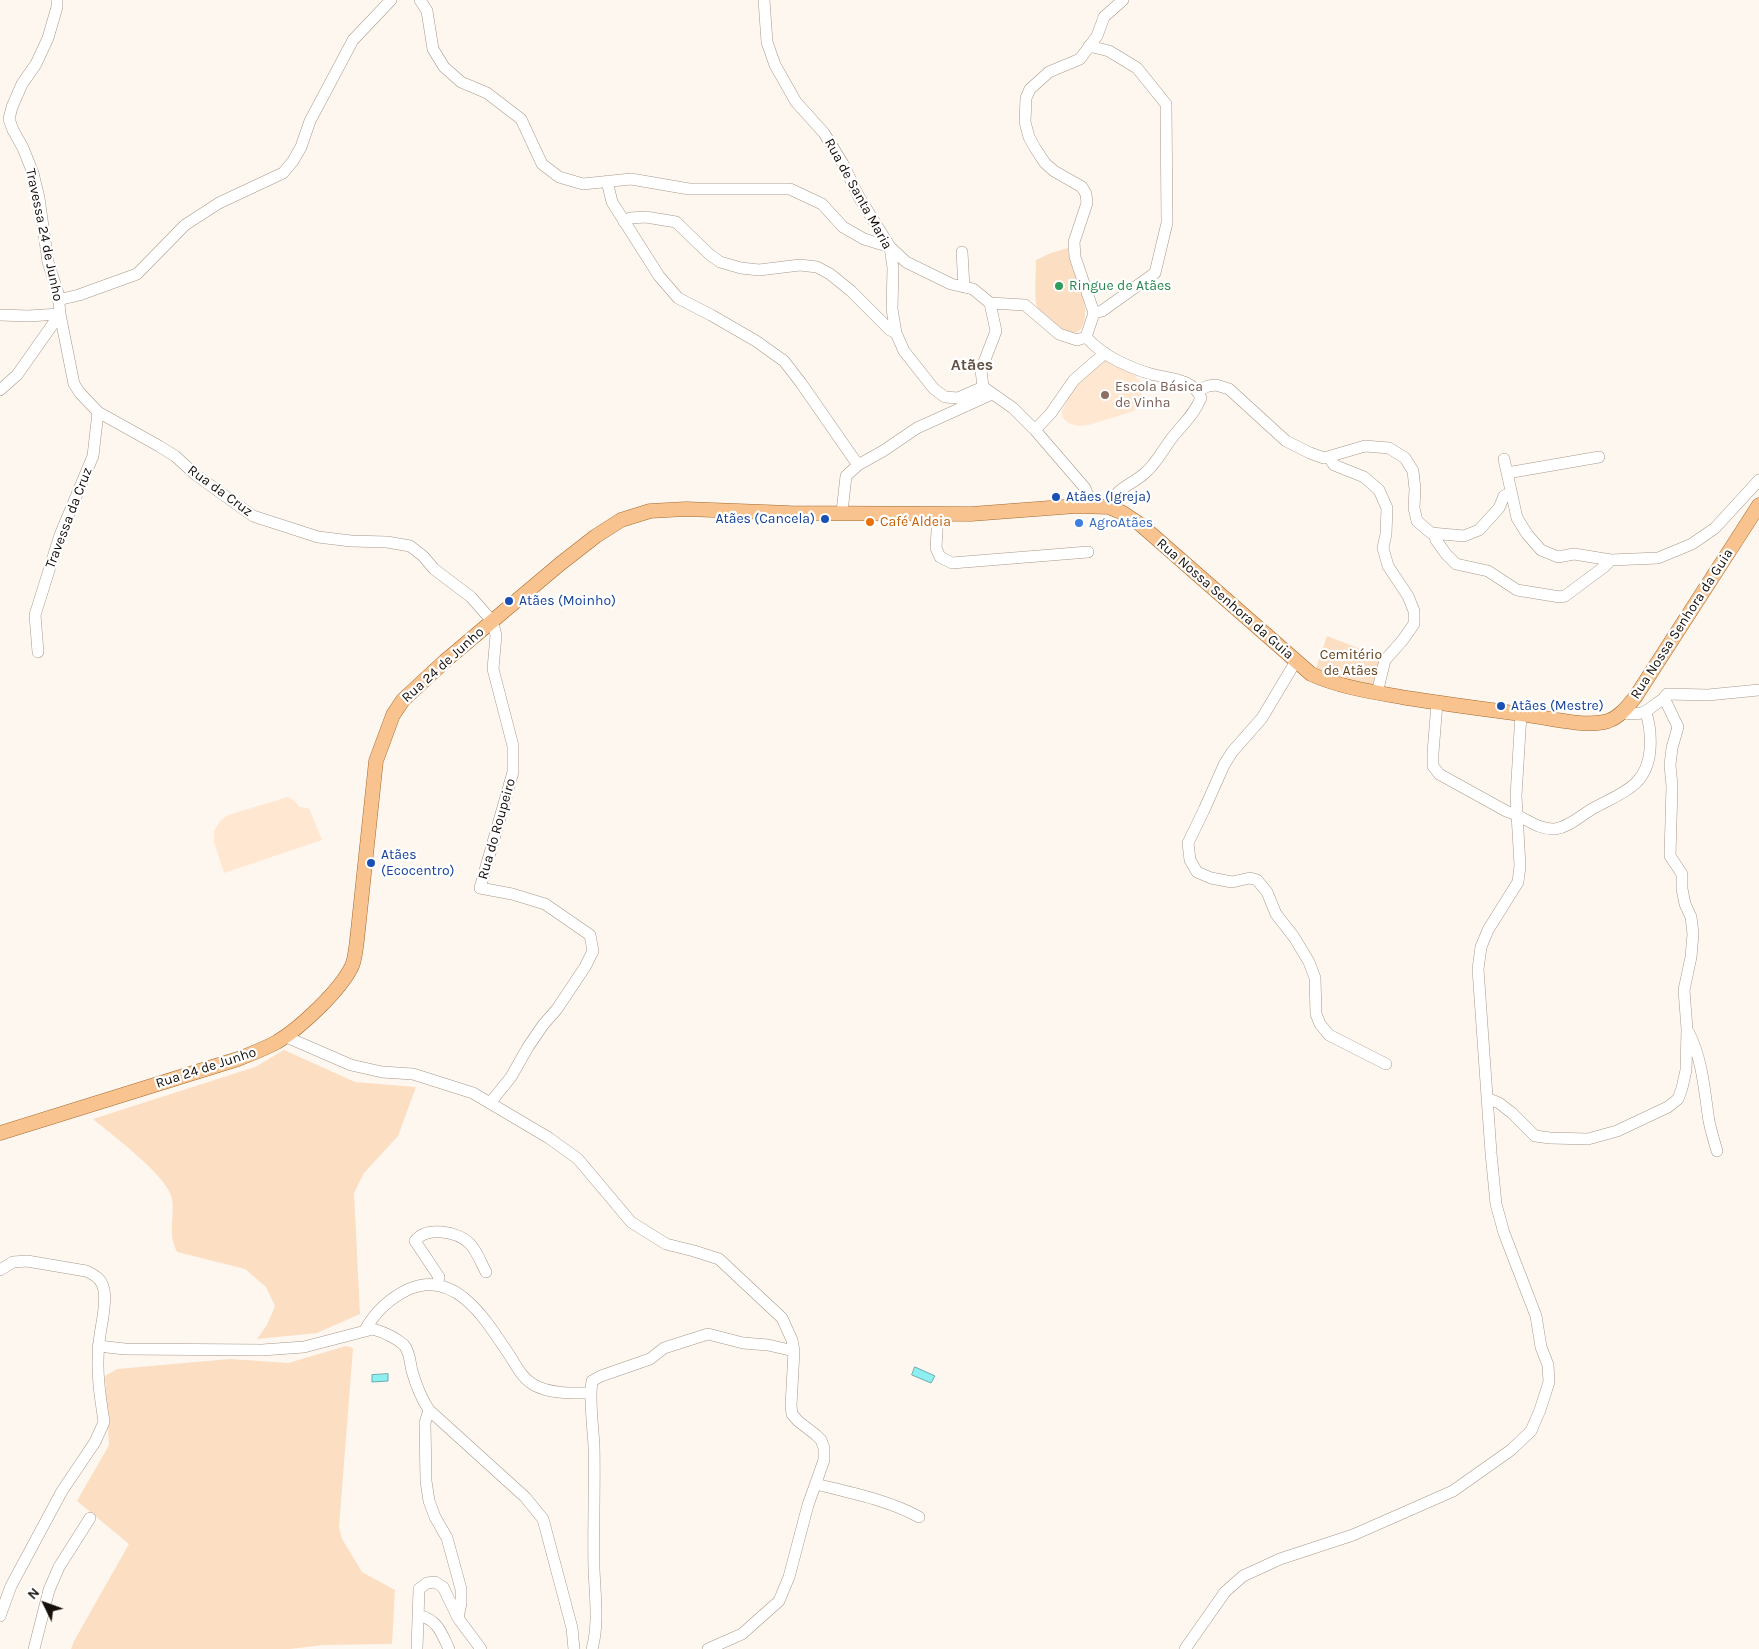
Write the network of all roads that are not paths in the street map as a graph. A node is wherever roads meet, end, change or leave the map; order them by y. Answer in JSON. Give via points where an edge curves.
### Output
{"nodes":[{"id":1,"x":57,"y":0,"type":"edge"},
{"id":2,"x":391,"y":0,"type":"edge"},
{"id":3,"x":420,"y":0,"type":"edge"},
{"id":4,"x":764,"y":0,"type":"edge"},
{"id":5,"x":1123,"y":0,"type":"edge"},
{"id":6,"x":1089,"y":46,"type":"junction"},
{"id":7,"x":606,"y":181,"type":"junction"},
{"id":8,"x":624,"y":222,"type":"junction"},
{"id":9,"x":890,"y":247,"type":"junction"},
{"id":10,"x":962,"y":252,"type":"dead end"},
{"id":11,"x":964,"y":287,"type":"junction"},
{"id":12,"x":58,"y":300,"type":"junction"},
{"id":13,"x":990,"y":303,"type":"junction"},
{"id":14,"x":1094,"y":313,"type":"junction"},
{"id":15,"x":60,"y":314,"type":"junction"},
{"id":16,"x":0,"y":315,"type":"edge"},
{"id":17,"x":896,"y":333,"type":"junction"},
{"id":18,"x":1086,"y":337,"type":"junction"},
{"id":19,"x":1105,"y":354,"type":"junction"},
{"id":20,"x":5,"y":382,"type":"edge"},
{"id":21,"x":0,"y":390,"type":"edge"},
{"id":22,"x":987,"y":390,"type":"junction"},
{"id":23,"x":1198,"y":391,"type":"junction"},
{"id":24,"x":98,"y":412,"type":"junction"},
{"id":25,"x":1035,"y":430,"type":"junction"},
{"id":26,"x":1329,"y":457,"type":"junction"},
{"id":27,"x":1599,"y":457,"type":"dead end"},
{"id":28,"x":1504,"y":458,"type":"dead end"},
{"id":29,"x":858,"y":465,"type":"junction"},
{"id":30,"x":1507,"y":472,"type":"junction"},
{"id":31,"x":1759,"y":480,"type":"edge"},
{"id":32,"x":1510,"y":493,"type":"junction"},
{"id":33,"x":1759,"y":505,"type":"edge"},
{"id":34,"x":1092,"y":506,"type":"junction"},
{"id":35,"x":1109,"y":507,"type":"junction"},
{"id":36,"x":842,"y":512,"type":"junction"},
{"id":37,"x":938,"y":514,"type":"junction"},
{"id":38,"x":1434,"y":533,"type":"junction"},
{"id":39,"x":1088,"y":552,"type":"dead end"},
{"id":40,"x":1611,"y":560,"type":"junction"},
{"id":41,"x":492,"y":621,"type":"junction"},
{"id":42,"x":38,"y":652,"type":"dead end"},
{"id":43,"x":1296,"y":661,"type":"junction"},
{"id":44,"x":1759,"y":690,"type":"edge"},
{"id":45,"x":1377,"y":693,"type":"junction"},
{"id":46,"x":1663,"y":699,"type":"junction"},
{"id":47,"x":1438,"y":702,"type":"junction"},
{"id":48,"x":1622,"y":713,"type":"junction"},
{"id":49,"x":1646,"y":713,"type":"junction"},
{"id":50,"x":1521,"y":714,"type":"junction"},
{"id":51,"x":1517,"y":814,"type":"junction"},
{"id":52,"x":1688,"y":1029,"type":"junction"},
{"id":53,"x":284,"y":1036,"type":"junction"},
{"id":54,"x":1386,"y":1064,"type":"dead end"},
{"id":55,"x":1487,"y":1098,"type":"junction"},
{"id":56,"x":490,"y":1104,"type":"junction"},
{"id":57,"x":0,"y":1133,"type":"edge"},
{"id":58,"x":1717,"y":1151,"type":"dead end"},
{"id":59,"x":0,"y":1270,"type":"edge"},
{"id":60,"x":486,"y":1272,"type":"dead end"},
{"id":61,"x":437,"y":1284,"type":"junction"},
{"id":62,"x":365,"y":1330,"type":"junction"},
{"id":63,"x":98,"y":1346,"type":"junction"},
{"id":64,"x":794,"y":1351,"type":"junction"},
{"id":65,"x":590,"y":1393,"type":"junction"},
{"id":66,"x":429,"y":1410,"type":"junction"},
{"id":67,"x":816,"y":1484,"type":"junction"},
{"id":68,"x":920,"y":1517,"type":"dead end"},
{"id":69,"x":90,"y":1518,"type":"dead end"},
{"id":70,"x":4,"y":1593,"type":"edge"},
{"id":71,"x":0,"y":1616,"type":"edge"},
{"id":72,"x":418,"y":1616,"type":"junction"},
{"id":73,"x":458,"y":1618,"type":"junction"},
{"id":74,"x":34,"y":1649,"type":"edge"},
{"id":75,"x":417,"y":1649,"type":"edge"},
{"id":76,"x":449,"y":1649,"type":"edge"},
{"id":77,"x":480,"y":1649,"type":"edge"},
{"id":78,"x":574,"y":1649,"type":"edge"},
{"id":79,"x":592,"y":1649,"type":"edge"},
{"id":80,"x":708,"y":1649,"type":"edge"},
{"id":81,"x":1185,"y":1649,"type":"edge"}],
"edges":[{"from":1,"to":12,"type":"street","name":"Travessa 24 de Junho","via":[[48,38],[22,84],[9,119],[33,173]]},
{"from":2,"to":12,"type":"street","via":[[353,40],[310,121],[302,147],[283,173],[219,203],[185,225],[137,274]]},
{"from":3,"to":7,"type":"street","via":[[427,11],[433,49],[444,67],[461,82],[487,92],[522,119],[542,164],[559,177],[583,184]]},
{"from":4,"to":9,"type":"street","name":"Rua de Santa Maria","via":[[767,42],[775,65],[796,102],[824,133]]},
{"from":5,"to":6,"type":"street","via":[[1104,16],[1097,36]]},
{"from":6,"to":14,"type":"street","via":[[1080,59],[1049,72],[1030,89],[1026,98],[1026,122],[1030,138],[1045,163],[1082,187],[1086,194],[1087,203],[1074,242],[1075,257]]},
{"from":6,"to":14,"type":"street","via":[[1109,51],[1137,68],[1166,104],[1167,223],[1155,273],[1102,311]]},
{"from":7,"to":8,"type":"street","via":[[612,202]]},
{"from":7,"to":9,"type":"street","via":[[631,179],[689,189],[790,189],[822,204],[843,227]]},
{"from":8,"to":17,"type":"street","via":[[630,218],[646,217],[676,222],[720,262],[741,268],[817,267],[852,291]]},
{"from":8,"to":29,"type":"street","via":[[659,276],[678,298],[784,361]]},
{"from":9,"to":11,"type":"street","via":[[906,262],[950,284]]},
{"from":9,"to":17,"type":"street","name":"Rua de Santa Maria"},
{"from":10,"to":11,"type":"street"},
{"from":11,"to":13,"type":"street","via":[[973,289]]},
{"from":12,"to":15,"type":"street","name":"Travessa 24 de Junho"},
{"from":13,"to":18,"type":"street","via":[[1025,305],[1059,334],[1077,340]]},
{"from":13,"to":22,"type":"street","via":[[996,331],[981,370]]},
{"from":14,"to":18,"type":"street"},
{"from":15,"to":16,"type":"street"},
{"from":15,"to":20,"type":"street","via":[[17,375]]},
{"from":15,"to":24,"type":"street","name":"Rua da Cruz","via":[[74,384]]},
{"from":17,"to":22,"type":"street","name":"Rua de Santa Maria","via":[[904,351],[934,390],[945,397],[958,398]]},
{"from":18,"to":19,"type":"street"},
{"from":19,"to":23,"type":"street","via":[[1149,373],[1185,382]]},
{"from":19,"to":25,"type":"street","via":[[1074,380],[1051,414]]},
{"from":20,"to":21,"type":"street"},
{"from":22,"to":25,"type":"street","via":[[1013,408]]},
{"from":22,"to":29,"type":"street","via":[[916,428]]},
{"from":23,"to":26,"type":"street","via":[[1216,385],[1229,389],[1286,440],[1310,453]]},
{"from":23,"to":35,"type":"street","via":[[1201,398],[1197,410],[1146,473],[1121,488]]},
{"from":24,"to":41,"type":"street","name":"Rua da Cruz","via":[[167,451],[253,516],[318,537],[410,546],[471,597]]},
{"from":24,"to":42,"type":"street","name":"Travessa da Cruz","via":[[93,456],[60,535],[35,615]]},
{"from":25,"to":34,"type":"street","via":[[1085,488]]},
{"from":26,"to":38,"type":"street","via":[[1365,446],[1389,448],[1405,458],[1412,471],[1417,521]]},
{"from":26,"to":45,"type":"street","via":[[1334,465],[1364,477],[1379,490],[1387,508],[1383,548],[1388,566],[1414,611],[1414,624],[1385,660]]},
{"from":27,"to":30,"type":"street"},
{"from":28,"to":30,"type":"street"},
{"from":29,"to":36,"type":"street","via":[[846,476]]},
{"from":30,"to":32,"type":"street"},
{"from":31,"to":40,"type":"street","via":[[1714,528],[1692,544],[1658,558]]},
{"from":32,"to":38,"type":"street","via":[[1504,496],[1499,508],[1478,530],[1464,536]]},
{"from":32,"to":40,"type":"street","via":[[1516,518],[1541,550],[1558,557],[1574,554]]},
{"from":33,"to":48,"type":"main road","name":"Rua Nossa Senhora da Guia"},
{"from":34,"to":35,"type":"main road","name":"Rua Nossa Senhora da Guia"},
{"from":34,"to":37,"type":"main road","name":"Rua Nossa Senhora da Guia"},
{"from":35,"to":43,"type":"main road","name":"Rua Nossa Senhora da Guia","via":[[1140,525]]},
{"from":36,"to":37,"type":"main road","name":"Rua Nossa Senhora da Guia"},
{"from":36,"to":41,"type":"main road","name":"Rua Nossa Senhora da Guia","via":[[686,508],[650,511],[621,520]]},
{"from":37,"to":39,"type":"street","via":[[936,548],[940,557],[952,564]]},
{"from":38,"to":40,"type":"street","via":[[1456,564],[1488,571],[1517,590],[1560,597]]},
{"from":41,"to":53,"type":"main road","name":"Rua 24 de Junho","via":[[403,700],[393,716],[376,761],[352,965],[337,990]]},
{"from":41,"to":56,"type":"street","name":"Rua do Roupeiro","via":[[496,635],[493,669],[513,746],[513,772],[480,888],[545,904],[590,935],[593,951],[557,1009]]},
{"from":43,"to":45,"type":"main road","name":"Rua Nossa Senhora da Guia","via":[[1311,674],[1329,682]]},
{"from":43,"to":54,"type":"street","via":[[1262,718],[1224,765],[1188,843],[1190,860],[1197,872],[1211,878],[1232,882],[1250,878],[1257,880],[1309,962],[1315,978],[1316,1014],[1320,1024],[1329,1035]]},
{"from":44,"to":46,"type":"street","via":[[1708,695],[1667,694]]},
{"from":45,"to":47,"type":"main road","name":"Rua Nossa Senhora da Guia"},
{"from":46,"to":49,"type":"street"},
{"from":46,"to":52,"type":"street","via":[[1678,726],[1670,765],[1670,856],[1682,874],[1693,934],[1684,990]]},
{"from":47,"to":50,"type":"main road","name":"Rua Nossa Senhora da Guia"},
{"from":47,"to":51,"type":"street","via":[[1433,766],[1447,779]]},
{"from":48,"to":49,"type":"street"},
{"from":48,"to":50,"type":"main road","name":"Rua Nossa Senhora da Guia","via":[[1610,721],[1598,723]]},
{"from":49,"to":51,"type":"street","via":[[1651,741],[1649,762],[1646,772],[1636,783],[1565,827],[1539,827]]},
{"from":50,"to":51,"type":"street"},
{"from":51,"to":55,"type":"street","via":[[1518,882],[1488,930],[1481,947],[1478,969]]},
{"from":52,"to":55,"type":"street","via":[[1686,1070],[1678,1099],[1617,1131],[1588,1139],[1535,1136],[1512,1113]]},
{"from":52,"to":58,"type":"street","via":[[1700,1063]]},
{"from":53,"to":56,"type":"street","via":[[351,1065],[413,1074],[472,1093]]},
{"from":53,"to":57,"type":"main road","name":"Rua 24 de Junho","via":[[238,1060]]},
{"from":55,"to":81,"type":"street","via":[[1496,1204],[1536,1316],[1541,1347],[1548,1365],[1549,1382],[1530,1431],[1511,1450],[1453,1491],[1353,1535],[1280,1559],[1243,1576],[1225,1592]]},
{"from":56,"to":64,"type":"street","via":[[578,1159],[631,1222],[666,1244],[719,1259],[782,1318]]},
{"from":59,"to":63,"type":"street","via":[[13,1262],[27,1261],[93,1274],[104,1289]]},
{"from":60,"to":61,"type":"street","via":[[476,1252],[459,1236],[444,1232],[427,1233],[415,1241],[439,1277]]},
{"from":61,"to":62,"type":"street","via":[[421,1284],[398,1294],[382,1307]]},
{"from":61,"to":65,"type":"street","via":[[460,1293],[478,1311],[520,1373],[535,1385],[566,1393]]},
{"from":62,"to":63,"type":"street","via":[[304,1347],[262,1350]]},
{"from":62,"to":66,"type":"street","via":[[384,1332],[404,1345],[421,1398]]},
{"from":63,"to":70,"type":"street","via":[[102,1429],[62,1491]]},
{"from":64,"to":65,"type":"street","via":[[708,1334],[664,1348],[650,1359],[602,1376],[592,1381]]},
{"from":64,"to":67,"type":"street","via":[[792,1414],[821,1440],[824,1448],[824,1460]]},
{"from":65,"to":79,"type":"street","via":[[594,1449],[595,1639]]},
{"from":66,"to":73,"type":"street","via":[[425,1423],[426,1481],[429,1501],[447,1538],[461,1589]]},
{"from":66,"to":78,"type":"street","via":[[525,1497],[543,1519],[572,1628]]},
{"from":67,"to":68,"type":"street","via":[[908,1510]]},
{"from":67,"to":80,"type":"street","via":[[779,1601],[742,1634]]},
{"from":69,"to":74,"type":"street","via":[[59,1567],[49,1590]]},
{"from":70,"to":71,"type":"street"},
{"from":72,"to":73,"type":"street","via":[[419,1590],[426,1583],[435,1582],[443,1586]]},
{"from":72,"to":75,"type":"street"},
{"from":72,"to":76,"type":"street","via":[[432,1620],[438,1626]]},
{"from":73,"to":77,"type":"street"}]}
